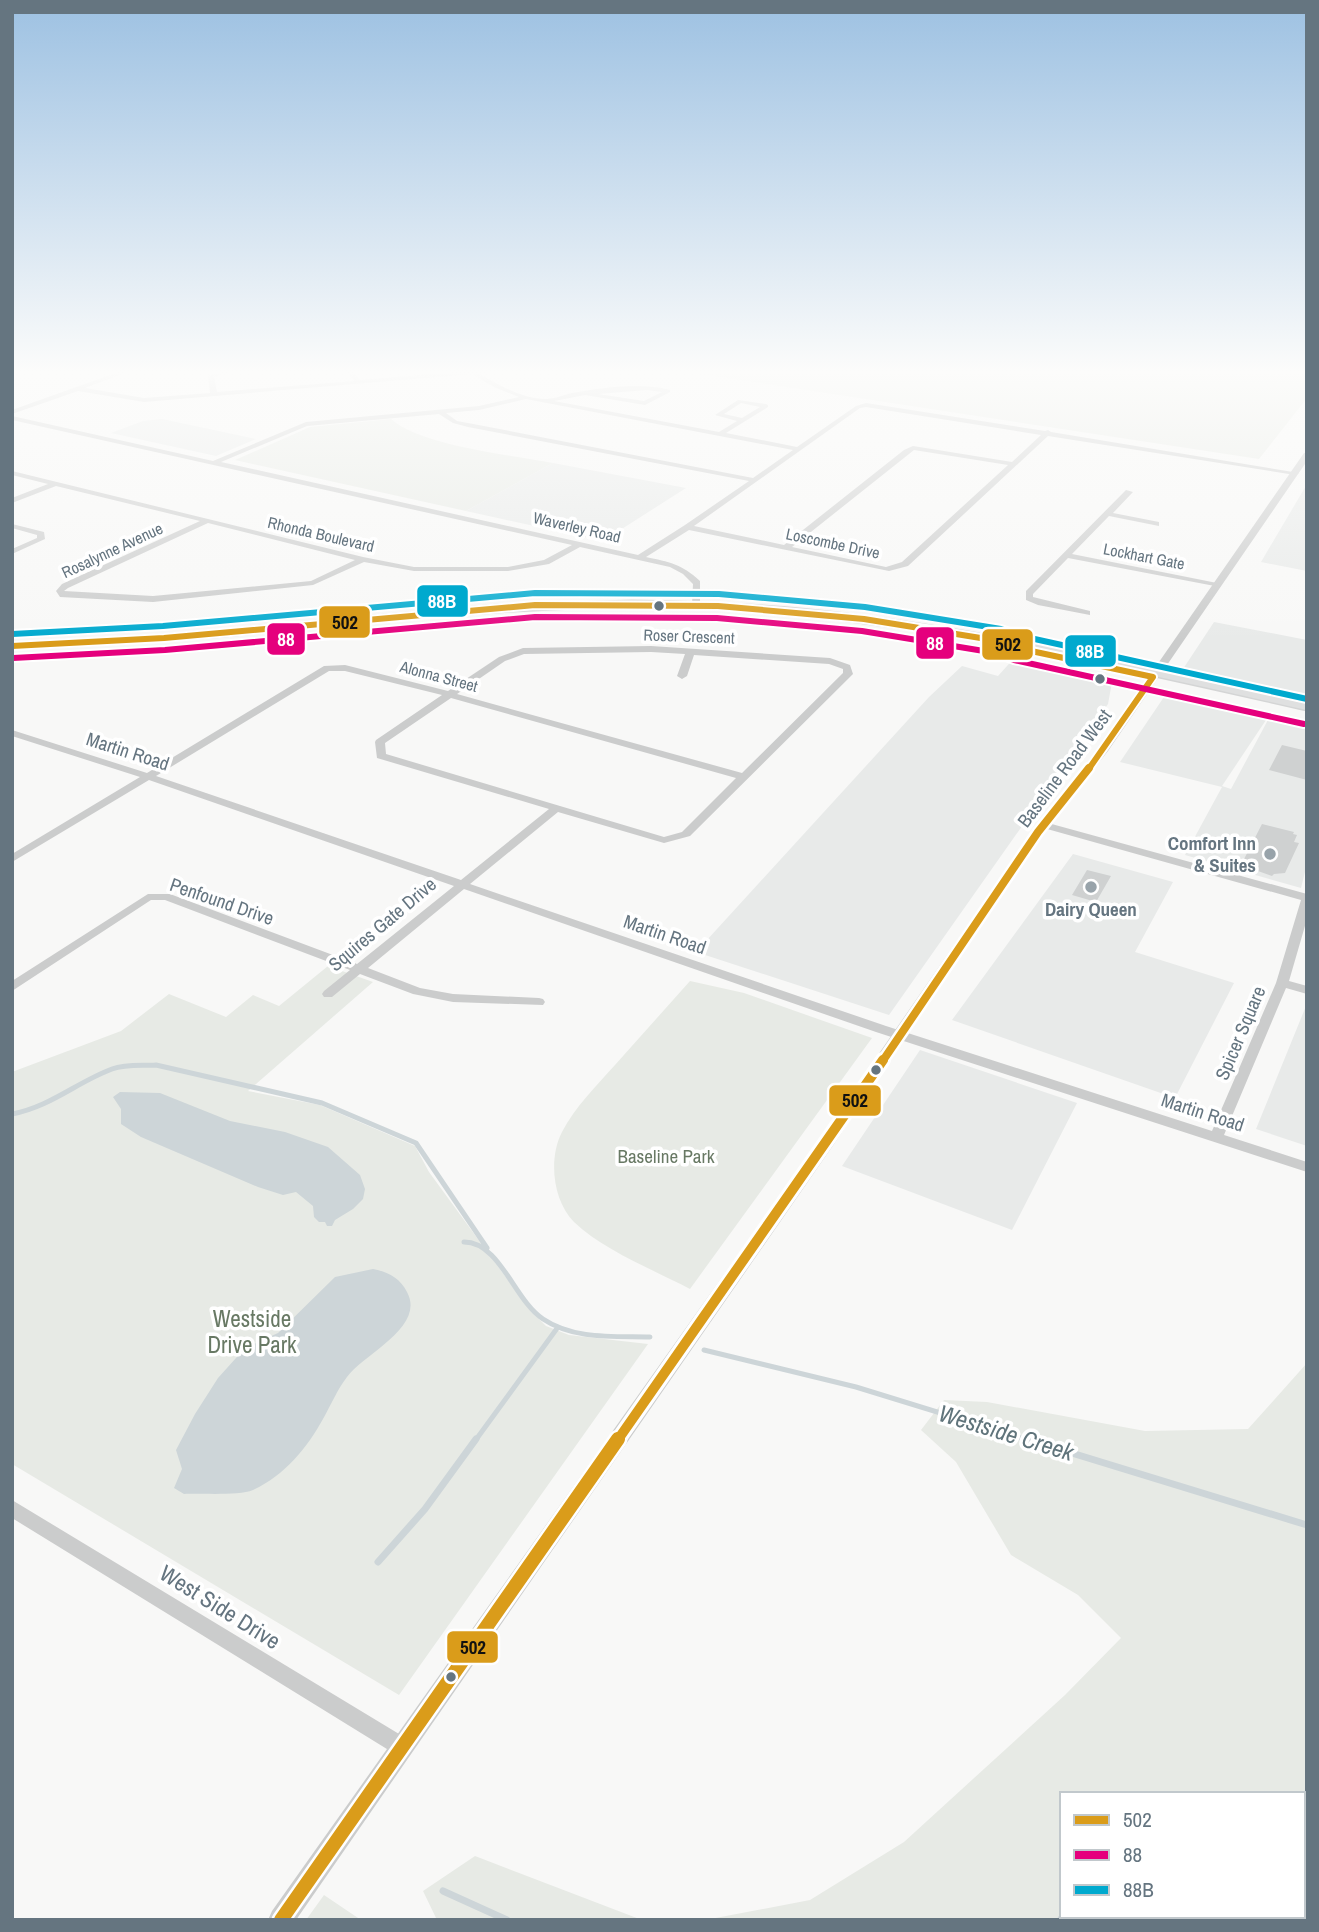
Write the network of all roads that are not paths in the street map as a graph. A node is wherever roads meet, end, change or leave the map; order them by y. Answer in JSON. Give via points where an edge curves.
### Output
{"nodes":[{"id":1,"x":211,"y":461,"type":"edge"},
{"id":2,"x":657,"y":461,"type":"edge"},
{"id":3,"x":781,"y":461,"type":"edge"},
{"id":4,"x":893,"y":461,"type":"edge"},
{"id":5,"x":997,"y":461,"type":"edge"},
{"id":6,"x":1016,"y":461,"type":"edge"},
{"id":7,"x":1224,"y":461,"type":"edge"},
{"id":8,"x":1303,"y":461,"type":"edge"},
{"id":9,"x":215,"y":462,"type":"joint"},
{"id":10,"x":1013,"y":464,"type":"junction"},
{"id":11,"x":12,"y":473,"type":"edge"},
{"id":12,"x":1295,"y":473,"type":"junction"},
{"id":13,"x":755,"y":480,"type":"junction"},
{"id":14,"x":55,"y":484,"type":"junction"},
{"id":15,"x":1129,"y":492,"type":"dead end"},
{"id":16,"x":12,"y":501,"type":"edge"},
{"id":17,"x":1108,"y":514,"type":"junction"},
{"id":18,"x":207,"y":522,"type":"junction"},
{"id":19,"x":1156,"y":524,"type":"dead end"},
{"id":20,"x":12,"y":526,"type":"edge"},
{"id":21,"x":688,"y":527,"type":"junction"},
{"id":22,"x":581,"y":543,"type":"junction"},
{"id":23,"x":785,"y":548,"type":"junction"},
{"id":24,"x":12,"y":552,"type":"edge"},
{"id":25,"x":1066,"y":555,"type":"junction"},
{"id":26,"x":641,"y":556,"type":"junction"},
{"id":27,"x":363,"y":559,"type":"junction"},
{"id":28,"x":1217,"y":585,"type":"junction"},
{"id":29,"x":696,"y":605,"type":"junction"},
{"id":30,"x":1087,"y":613,"type":"dead end"},
{"id":31,"x":12,"y":646,"type":"edge"},
{"id":32,"x":690,"y":652,"type":"junction"},
{"id":33,"x":1155,"y":675,"type":"junction"},
{"id":34,"x":682,"y":676,"type":"dead end"},
{"id":35,"x":449,"y":694,"type":"junction"},
{"id":36,"x":1307,"y":706,"type":"edge"},
{"id":37,"x":1307,"y":712,"type":"edge"},
{"id":38,"x":12,"y":733,"type":"edge"},
{"id":39,"x":149,"y":777,"type":"junction"},
{"id":40,"x":743,"y":777,"type":"junction"},
{"id":41,"x":554,"y":810,"type":"junction"},
{"id":42,"x":1041,"y":828,"type":"junction"},
{"id":43,"x":12,"y":859,"type":"edge"},
{"id":44,"x":461,"y":884,"type":"junction"},
{"id":45,"x":1305,"y":902,"type":"edge"},
{"id":46,"x":358,"y":969,"type":"junction"},
{"id":47,"x":1282,"y":983,"type":"junction"},
{"id":48,"x":12,"y":987,"type":"edge"},
{"id":49,"x":1307,"y":990,"type":"edge"},
{"id":50,"x":328,"y":994,"type":"dead end"},
{"id":51,"x":540,"y":1002,"type":"dead end"},
{"id":52,"x":900,"y":1035,"type":"junction"},
{"id":53,"x":1217,"y":1136,"type":"junction"},
{"id":54,"x":1307,"y":1167,"type":"edge"},
{"id":55,"x":12,"y":1508,"type":"edge"},
{"id":56,"x":402,"y":1747,"type":"junction"},
{"id":57,"x":281,"y":1920,"type":"edge"}],
"edges":[{"from":1,"to":9,"type":"street","name":"Waverley Road"},
{"from":2,"to":13,"type":"street"},
{"from":3,"to":13,"type":"street"},
{"from":4,"to":23,"type":"street"},
{"from":5,"to":10,"type":"street"},
{"from":6,"to":10,"type":"street","name":"Loscombe Drive"},
{"from":7,"to":12,"type":"street"},
{"from":8,"to":12,"type":"street","name":"Baseline Road West"},
{"from":9,"to":22,"type":"street","name":"Waverley Road"},
{"from":10,"to":23,"type":"street","name":"Loscombe Drive","via":[[905,565],[886,569]]},
{"from":11,"to":14,"type":"street","name":"Rhonda Boulevard"},
{"from":12,"to":28,"type":"street","name":"Baseline Road West"},
{"from":13,"to":21,"type":"street"},
{"from":14,"to":16,"type":"street"},
{"from":14,"to":18,"type":"street","name":"Rhonda Boulevard"},
{"from":15,"to":17,"type":"street"},
{"from":17,"to":19,"type":"street"},
{"from":17,"to":25,"type":"street"},
{"from":18,"to":27,"type":"street","name":"Rhonda Boulevard"},
{"from":18,"to":27,"type":"street","name":"Rosalynne Avenue","via":[[60,591],[79,597],[153,599],[217,588],[313,583]]},
{"from":20,"to":24,"type":"street","via":[[41,534],[41,539]]},
{"from":21,"to":23,"type":"street","name":"Loscombe Drive"},
{"from":21,"to":26,"type":"street"},
{"from":22,"to":26,"type":"street","name":"Waverley Road"},
{"from":22,"to":27,"type":"street","name":"Rhonda Boulevard","via":[[546,562],[508,569],[414,569]]},
{"from":25,"to":28,"type":"street","name":"Lockhart Gate"},
{"from":25,"to":30,"type":"street","via":[[1029,598]]},
{"from":26,"to":29,"type":"street","name":"Waverley Road","via":[[687,572],[697,583]]},
{"from":28,"to":33,"type":"street","name":"Baseline Road West"},
{"from":29,"to":31,"type":"main road","via":[[535,605],[164,638]]},
{"from":29,"to":33,"type":"main road","via":[[864,619],[999,641]]},
{"from":32,"to":34,"type":"street"},
{"from":32,"to":35,"type":"street","name":"Roser Crescent","via":[[523,651],[502,659]]},
{"from":32,"to":40,"type":"street","name":"Roser Crescent","via":[[830,661],[847,667],[849,674]]},
{"from":33,"to":36,"type":"main road"},
{"from":33,"to":37,"type":"main road"},
{"from":33,"to":42,"type":"street","name":"Baseline Road West"},
{"from":35,"to":39,"type":"street","name":"Alonna Street","via":[[345,668],[327,668]]},
{"from":35,"to":40,"type":"street","name":"Alonna Street"},
{"from":35,"to":41,"type":"street","name":"Roser Crescent","via":[[380,742],[381,756]]},
{"from":38,"to":39,"type":"street","name":"Martin Road"},
{"from":39,"to":43,"type":"street"},
{"from":39,"to":44,"type":"street","name":"Martin Road"},
{"from":40,"to":41,"type":"street","name":"Roser Crescent","via":[[685,834],[664,840]]},
{"from":41,"to":44,"type":"street"},
{"from":42,"to":45,"type":"street","name":"Spicer Square"},
{"from":42,"to":52,"type":"street","name":"Baseline Road West"},
{"from":44,"to":46,"type":"street","name":"Squires Gate Drive"},
{"from":44,"to":52,"type":"street","name":"Martin Road"},
{"from":45,"to":47,"type":"street","name":"Spicer Square"},
{"from":46,"to":48,"type":"street","name":"Penfound Drive","via":[[166,896],[148,897]]},
{"from":46,"to":50,"type":"street","name":"Squires Gate Drive"},
{"from":46,"to":51,"type":"street","name":"Penfound Drive","via":[[453,998]]},
{"from":47,"to":49,"type":"street","name":"Spicer Square"},
{"from":47,"to":53,"type":"street","name":"Spicer Square"},
{"from":52,"to":53,"type":"street","name":"Martin Road"},
{"from":52,"to":56,"type":"street","name":"Baseline Road West"},
{"from":53,"to":54,"type":"street","name":"Martin Road"},
{"from":55,"to":56,"type":"street","name":"West Side Drive"},
{"from":56,"to":57,"type":"street","name":"Baseline Road West"}]}
